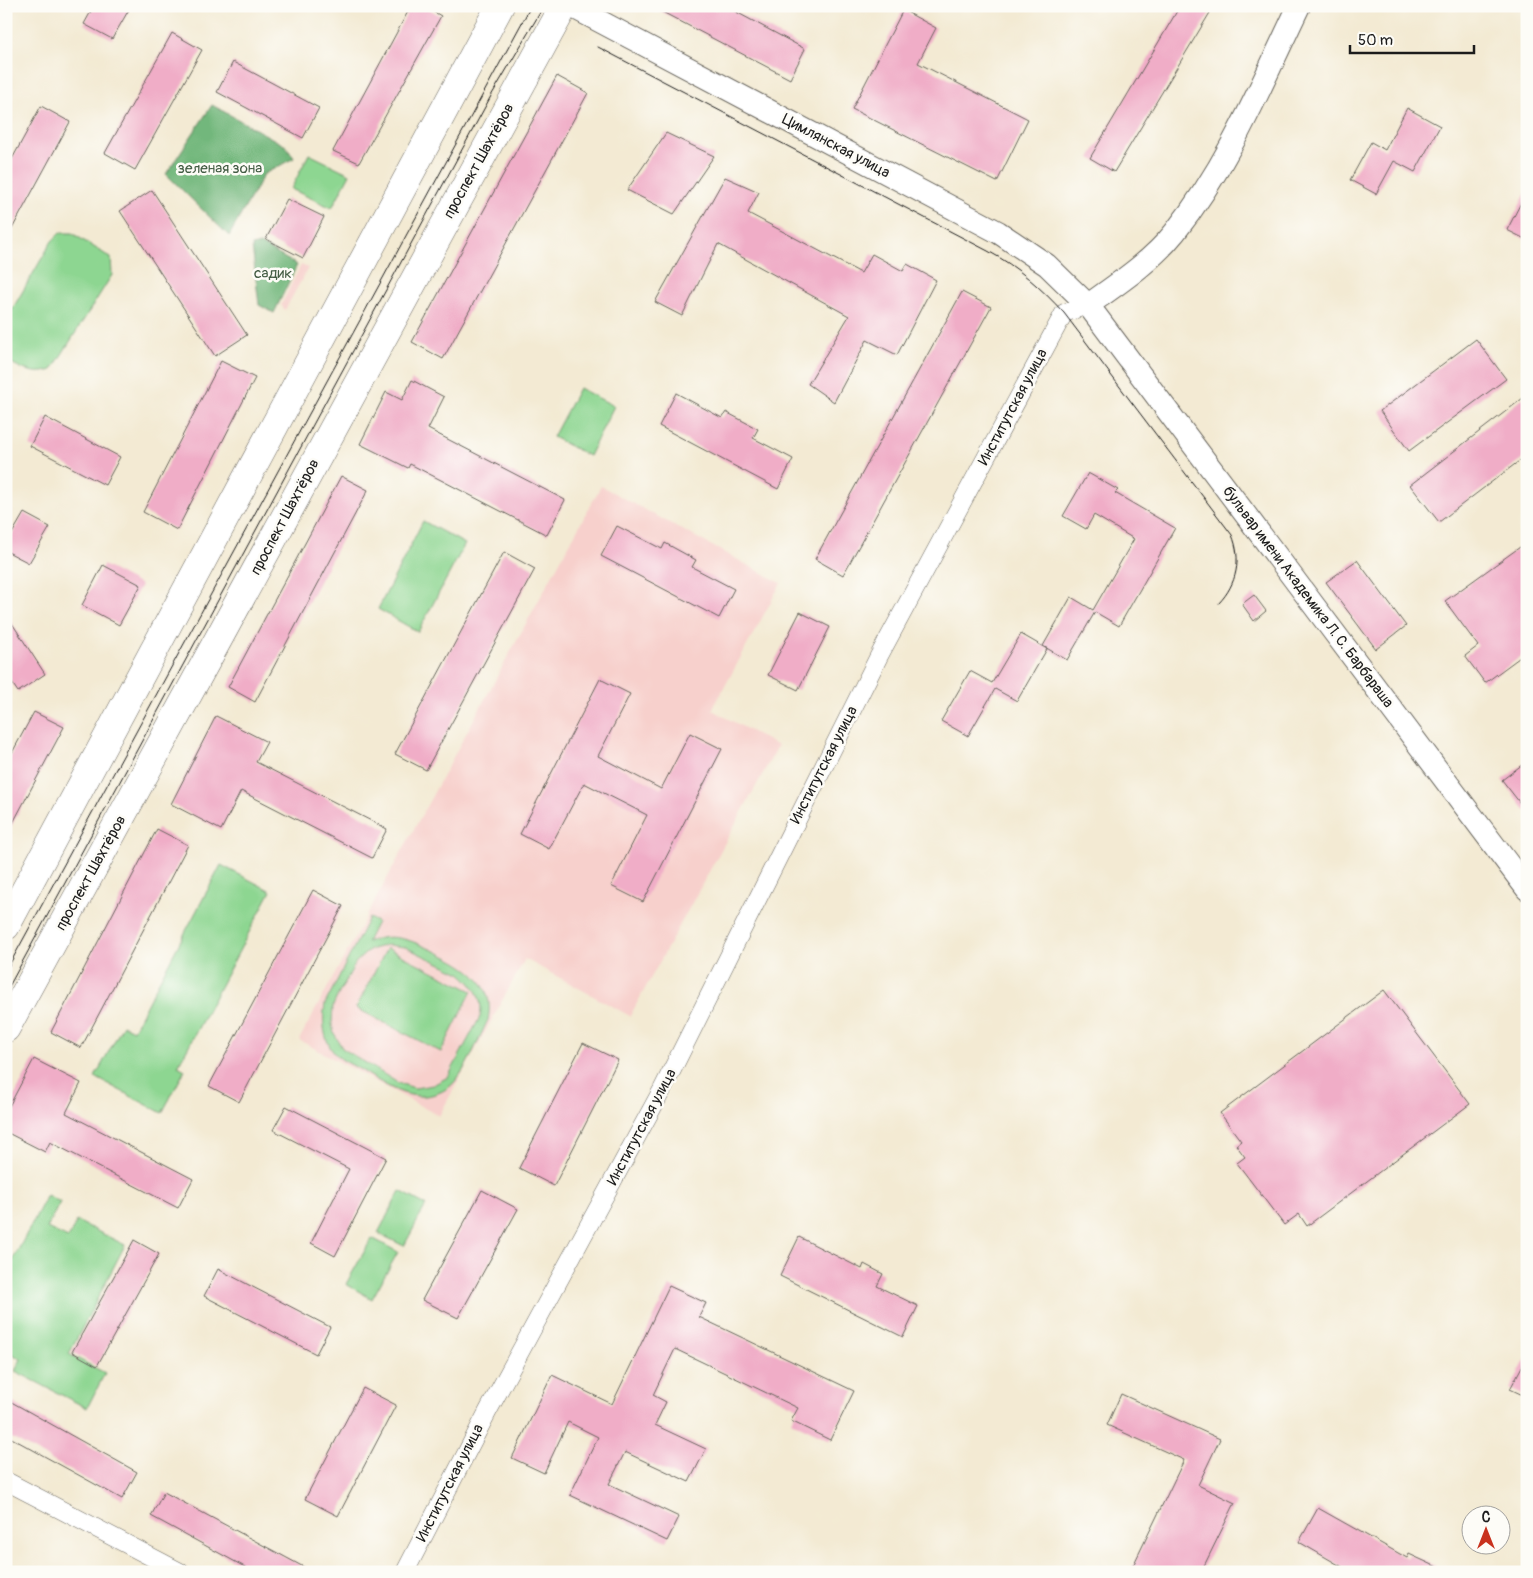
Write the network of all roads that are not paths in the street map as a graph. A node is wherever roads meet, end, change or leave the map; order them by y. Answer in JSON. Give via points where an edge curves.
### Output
{"nodes":[{"id":1,"x":500,"y":6,"type":"edge"},
{"id":2,"x":564,"y":6,"type":"edge"},
{"id":3,"x":571,"y":6,"type":"edge"},
{"id":4,"x":1300,"y":6,"type":"edge"},
{"id":5,"x":1088,"y":305,"type":"junction"},
{"id":6,"x":1527,"y":889,"type":"edge"},
{"id":7,"x":6,"y":926,"type":"edge"},
{"id":8,"x":6,"y":1028,"type":"edge"},
{"id":9,"x":6,"y":1481,"type":"edge"},
{"id":10,"x":180,"y":1572,"type":"edge"},
{"id":11,"x":405,"y":1572,"type":"edge"}],
"edges":[{"from":1,"to":7,"type":"main road"},
{"from":2,"to":8,"type":"main road","name":"проспект Шахтёров"},
{"from":3,"to":5,"type":"street","name":"Цимлянская улица","via":[[998,232],[1047,265]]},
{"from":4,"to":5,"type":"street","name":"Институтская улица","via":[[1229,153],[1175,232],[1141,266]]},
{"from":5,"to":6,"type":"street","name":"бульвар имени Академика Л. С. Барбараша"},
{"from":5,"to":11,"type":"street","name":"Институтская улица","via":[[1064,313],[879,656],[662,1090],[488,1411]]},
{"from":9,"to":10,"type":"street"}]}
